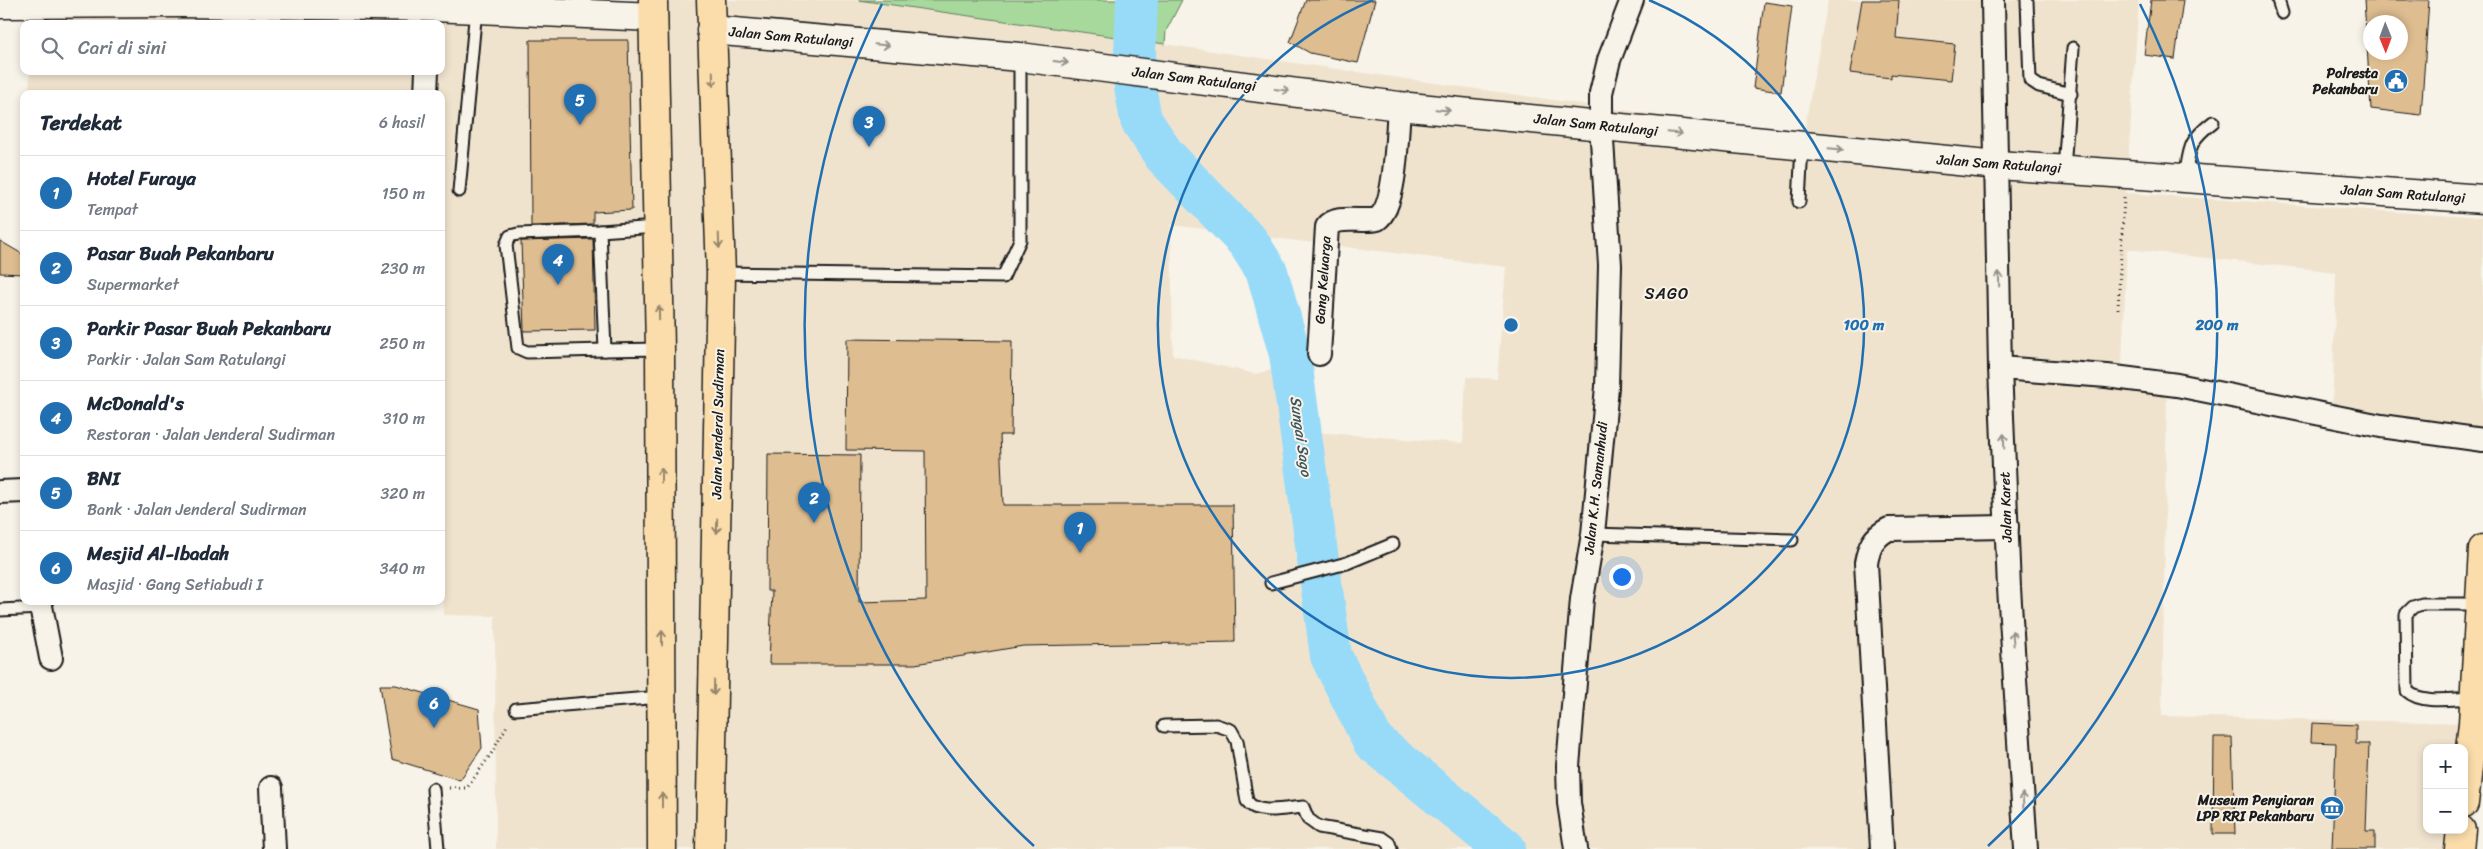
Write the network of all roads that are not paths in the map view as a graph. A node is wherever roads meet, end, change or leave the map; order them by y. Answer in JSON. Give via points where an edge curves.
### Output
{"nodes":[{"id":1,"x":712,"y":0,"type":"edge"},
{"id":2,"x":1632,"y":0,"type":"edge"},
{"id":3,"x":1993,"y":0,"type":"edge"},
{"id":4,"x":2278,"y":0,"type":"edge"},
{"id":5,"x":181,"y":2,"type":"edge"},
{"id":6,"x":2027,"y":2,"type":"dead end"},
{"id":7,"x":32,"y":3,"type":"edge"},
{"id":8,"x":0,"y":4,"type":"edge"},
{"id":9,"x":529,"y":6,"type":"edge"},
{"id":10,"x":653,"y":8,"type":"edge"},
{"id":11,"x":476,"y":9,"type":"junction"},
{"id":12,"x":2282,"y":13,"type":"dead end"},
{"id":13,"x":432,"y":15,"type":"edge"},
{"id":14,"x":711,"y":30,"type":"junction"},
{"id":15,"x":2074,"y":48,"type":"dead end"},
{"id":16,"x":1020,"y":57,"type":"junction"},
{"id":17,"x":428,"y":75,"type":"edge"},
{"id":18,"x":426,"y":90,"type":"edge"},
{"id":19,"x":2071,"y":94,"type":"junction"},
{"id":20,"x":1399,"y":106,"type":"junction"},
{"id":21,"x":2213,"y":122,"type":"dead end"},
{"id":22,"x":1601,"y":125,"type":"junction"},
{"id":23,"x":1802,"y":146,"type":"junction"},
{"id":24,"x":1998,"y":165,"type":"junction"},
{"id":25,"x":2064,"y":169,"type":"junction"},
{"id":26,"x":2185,"y":179,"type":"junction"},
{"id":27,"x":459,"y":191,"type":"dead end"},
{"id":28,"x":2483,"y":199,"type":"edge"},
{"id":29,"x":1799,"y":202,"type":"dead end"},
{"id":30,"x":657,"y":227,"type":"junction"},
{"id":31,"x":600,"y":231,"type":"junction"},
{"id":32,"x":721,"y":273,"type":"junction"},
{"id":33,"x":660,"y":349,"type":"junction"},
{"id":34,"x":604,"y":350,"type":"junction"},
{"id":35,"x":1319,"y":354,"type":"dead end"},
{"id":36,"x":2000,"y":368,"type":"junction"},
{"id":37,"x":2483,"y":440,"type":"edge"},
{"id":38,"x":20,"y":491,"type":"edge"},
{"id":39,"x":0,"y":492,"type":"edge"},
{"id":40,"x":2007,"y":527,"type":"junction"},
{"id":41,"x":1593,"y":534,"type":"junction"},
{"id":42,"x":1792,"y":540,"type":"dead end"},
{"id":43,"x":1393,"y":544,"type":"dead end"},
{"id":44,"x":2483,"y":549,"type":"edge"},
{"id":45,"x":1271,"y":583,"type":"dead end"},
{"id":46,"x":2480,"y":604,"type":"junction"},
{"id":47,"x":41,"y":605,"type":"edge"},
{"id":48,"x":0,"y":610,"type":"edge"},
{"id":49,"x":51,"y":658,"type":"dead end"},
{"id":50,"x":663,"y":696,"type":"junction"},
{"id":51,"x":2474,"y":698,"type":"junction"},
{"id":52,"x":516,"y":709,"type":"road end"},
{"id":53,"x":1164,"y":726,"type":"dead end"},
{"id":54,"x":271,"y":788,"type":"dead end"},
{"id":55,"x":433,"y":789,"type":"road end"},
{"id":56,"x":2465,"y":789,"type":"edge"},
{"id":57,"x":2461,"y":834,"type":"edge"},
{"id":58,"x":712,"y":845,"type":"edge"},
{"id":59,"x":274,"y":849,"type":"edge"},
{"id":60,"x":438,"y":849,"type":"edge"},
{"id":61,"x":662,"y":849,"type":"edge"},
{"id":62,"x":1391,"y":849,"type":"edge"},
{"id":63,"x":1576,"y":849,"type":"edge"},
{"id":64,"x":1882,"y":849,"type":"edge"},
{"id":65,"x":2026,"y":849,"type":"edge"},
{"id":66,"x":2459,"y":849,"type":"edge"}],
"edges":[{"from":1,"to":14,"type":"main road","name":"Jalan Jenderal Sudirman"},
{"from":2,"to":22,"type":"street","name":"Jalan K.H. Samanhudi","via":[[1609,60],[1601,93]]},
{"from":3,"to":24,"type":"street","name":"Jalan Karet"},
{"from":4,"to":12,"type":"lane"},
{"from":5,"to":7,"type":"main road"},
{"from":5,"to":13,"type":"main road"},
{"from":6,"to":19,"type":"lane","via":[[2030,80],[2039,86]]},
{"from":7,"to":8,"type":"main road"},
{"from":9,"to":10,"type":"main road"},
{"from":9,"to":11,"type":"main road"},
{"from":10,"to":30,"type":"main road"},
{"from":11,"to":13,"type":"main road"},
{"from":11,"to":27,"type":"lane"},
{"from":14,"to":16,"type":"main road","name":"Jalan Sam Ratulangi","one_way":true},
{"from":14,"to":32,"type":"main road","name":"Jalan Jenderal Sudirman","one_way":true},
{"from":15,"to":19,"type":"lane"},
{"from":16,"to":20,"type":"main road","name":"Jalan Sam Ratulangi","one_way":true},
{"from":16,"to":32,"type":"lane","via":[[1020,240],[1003,277]]},
{"from":17,"to":18,"type":"street"},
{"from":19,"to":25,"type":"lane"},
{"from":20,"to":22,"type":"main road","name":"Jalan Sam Ratulangi","one_way":true},
{"from":20,"to":35,"type":"street","name":"Gang Keluarga","via":[[1393,172],[1385,213],[1377,219],[1334,222],[1327,227]]},
{"from":21,"to":26,"type":"lane","via":[[2190,145]]},
{"from":22,"to":23,"type":"main road","name":"Jalan Sam Ratulangi","one_way":true},
{"from":22,"to":41,"type":"street","name":"Jalan K.H. Samanhudi","via":[[1610,265],[1609,319],[1607,387]]},
{"from":23,"to":24,"type":"main road","name":"Jalan Sam Ratulangi","one_way":true},
{"from":23,"to":29,"type":"lane"},
{"from":24,"to":25,"type":"main road","name":"Jalan Sam Ratulangi"},
{"from":36,"to":24,"type":"street","name":"Jalan Karet","one_way":true},
{"from":25,"to":26,"type":"main road","name":"Jalan Sam Ratulangi"},
{"from":26,"to":28,"type":"main road","name":"Jalan Sam Ratulangi"},
{"from":30,"to":31,"type":"lane"},
{"from":33,"to":30,"type":"main road","one_way":true},
{"from":31,"to":34,"type":"lane"},
{"from":31,"to":34,"type":"lane","via":[[518,234],[510,236],[506,245],[518,348],[527,352]]},
{"from":32,"to":58,"type":"main road","name":"Jalan Jenderal Sudirman","one_way":true},
{"from":33,"to":34,"type":"lane"},
{"from":50,"to":33,"type":"main road","one_way":true},
{"from":36,"to":37,"type":"street","via":[[2177,385],[2372,424]]},
{"from":40,"to":36,"type":"street","name":"Jalan Karet","one_way":true},
{"from":38,"to":39,"type":"street"},
{"from":40,"to":64,"type":"street","via":[[1889,529],[1871,544],[1866,563]]},
{"from":65,"to":40,"type":"street","name":"Jalan Karet","one_way":true},
{"from":41,"to":42,"type":"lane"},
{"from":41,"to":63,"type":"street","name":"Jalan K.H. Samanhudi","via":[[1582,599],[1568,766],[1569,803]]},
{"from":43,"to":45,"type":"lane","via":[[1347,563]]},
{"from":44,"to":46,"type":"main road"},
{"from":46,"to":51,"type":"main road"},
{"from":46,"to":51,"type":"lane","via":[[2422,604],[2413,606],[2406,614],[2407,691],[2427,698]]},
{"from":47,"to":48,"type":"lane"},
{"from":47,"to":49,"type":"street"},
{"from":50,"to":52,"type":"lane"},
{"from":61,"to":50,"type":"main road","one_way":true},
{"from":51,"to":56,"type":"main road"},
{"from":53,"to":62,"type":"lane","via":[[1216,725],[1230,730],[1237,741],[1247,801],[1252,806],[1270,810],[1303,807],[1308,819],[1320,828],[1382,838]]},
{"from":54,"to":59,"type":"street"},
{"from":55,"to":60,"type":"lane"},
{"from":57,"to":66,"type":"main road"}]}
